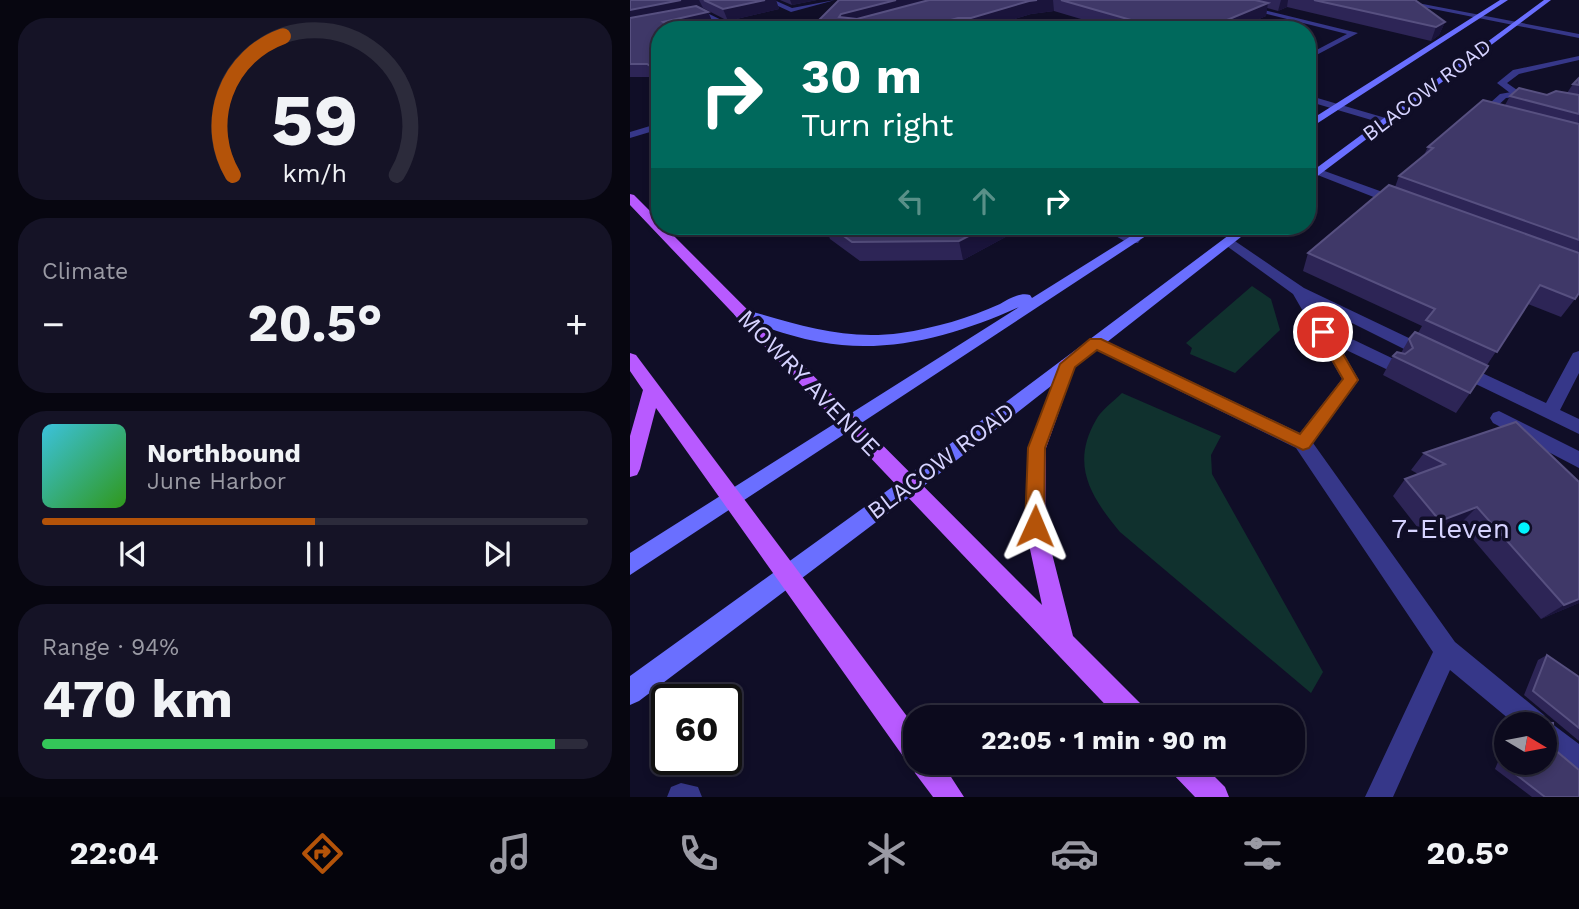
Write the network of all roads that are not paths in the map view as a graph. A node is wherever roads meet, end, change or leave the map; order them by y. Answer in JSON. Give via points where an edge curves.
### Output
{"nodes":[{"id":1,"x":768,"y":0,"type":"edge"},
{"id":2,"x":832,"y":0,"type":"edge"},
{"id":3,"x":1213,"y":0,"type":"edge"},
{"id":4,"x":1391,"y":0,"type":"edge"},
{"id":5,"x":1429,"y":0,"type":"edge"},
{"id":6,"x":1505,"y":0,"type":"edge"},
{"id":7,"x":1548,"y":0,"type":"edge"},
{"id":8,"x":1416,"y":5,"type":"junction"},
{"id":9,"x":679,"y":17,"type":"edge"},
{"id":10,"x":1476,"y":18,"type":"junction"},
{"id":11,"x":718,"y":21,"type":"edge"},
{"id":12,"x":1303,"y":21,"type":"edge"},
{"id":13,"x":1316,"y":24,"type":"edge"},
{"id":14,"x":1513,"y":24,"type":"junction"},
{"id":15,"x":1579,"y":36,"type":"edge"},
{"id":16,"x":1318,"y":43,"type":"dead end"},
{"id":17,"x":1330,"y":46,"type":"junction"},
{"id":18,"x":1316,"y":53,"type":"edge"},
{"id":19,"x":1579,"y":58,"type":"edge"},
{"id":20,"x":1517,"y":94,"type":"junction"},
{"id":21,"x":1316,"y":101,"type":"edge"},
{"id":22,"x":1338,"y":107,"type":"junction"},
{"id":23,"x":1579,"y":108,"type":"edge"},
{"id":24,"x":1498,"y":116,"type":"edge"},
{"id":25,"x":1316,"y":121,"type":"edge"},
{"id":26,"x":1385,"y":121,"type":"junction"},
{"id":27,"x":651,"y":129,"type":"edge"},
{"id":28,"x":630,"y":135,"type":"edge"},
{"id":29,"x":1319,"y":172,"type":"junction"},
{"id":30,"x":1316,"y":174,"type":"edge"},
{"id":31,"x":630,"y":198,"type":"edge"},
{"id":32,"x":1414,"y":208,"type":"edge"},
{"id":33,"x":651,"y":220,"type":"edge"},
{"id":34,"x":666,"y":235,"type":"edge"},
{"id":35,"x":1123,"y":235,"type":"edge"},
{"id":36,"x":1141,"y":235,"type":"edge"},
{"id":37,"x":1237,"y":235,"type":"edge"},
{"id":38,"x":1133,"y":240,"type":"junction"},
{"id":39,"x":1229,"y":241,"type":"junction"},
{"id":40,"x":1085,"y":270,"type":"junction"},
{"id":41,"x":1299,"y":291,"type":"junction"},
{"id":42,"x":742,"y":314,"type":"junction"},
{"id":43,"x":1323,"y":332,"type":"junction"},
{"id":44,"x":1096,"y":343,"type":"junction"},
{"id":45,"x":1579,"y":357,"type":"edge"},
{"id":46,"x":630,"y":359,"type":"edge"},
{"id":47,"x":1068,"y":364,"type":"junction"},
{"id":48,"x":1392,"y":365,"type":"dead end"},
{"id":49,"x":652,"y":390,"type":"junction"},
{"id":50,"x":1550,"y":414,"type":"junction"},
{"id":51,"x":1499,"y":418,"type":"dead end"},
{"id":52,"x":849,"y":424,"type":"junction"},
{"id":53,"x":1579,"y":427,"type":"edge"},
{"id":54,"x":1303,"y":443,"type":"junction"},
{"id":55,"x":1579,"y":460,"type":"edge"},
{"id":56,"x":630,"y":469,"type":"edge"},
{"id":57,"x":909,"y":486,"type":"junction"},
{"id":58,"x":733,"y":499,"type":"junction"},
{"id":59,"x":630,"y":565,"type":"edge"},
{"id":60,"x":787,"y":576,"type":"junction"},
{"id":61,"x":1063,"y":642,"type":"junction"},
{"id":62,"x":1446,"y":651,"type":"junction"},
{"id":63,"x":630,"y":692,"type":"edge"},
{"id":64,"x":1124,"y":705,"type":"edge"},
{"id":65,"x":1520,"y":712,"type":"edge"},
{"id":66,"x":903,"y":733,"type":"edge"},
{"id":67,"x":1558,"y":744,"type":"edge"},
{"id":68,"x":1579,"y":761,"type":"edge"},
{"id":69,"x":934,"y":775,"type":"edge"},
{"id":70,"x":1194,"y":775,"type":"edge"},
{"id":71,"x":950,"y":797,"type":"edge"},
{"id":72,"x":1215,"y":797,"type":"edge"},
{"id":73,"x":1379,"y":797,"type":"edge"}],
"edges":[{"from":1,"to":2,"type":"street","via":[[791,10]]},
{"from":3,"to":12,"type":"street"},
{"from":4,"to":8,"type":"street"},
{"from":5,"to":8,"type":"street"},
{"from":6,"to":10,"type":"main road","name":"BLACOW ROAD"},
{"from":7,"to":14,"type":"main road","name":"BLACOW ROAD"},
{"from":8,"to":10,"type":"street"},
{"from":9,"to":11,"type":"street","via":[[703,13]]},
{"from":10,"to":14,"type":"street"},
{"from":10,"to":22,"type":"main road","name":"BLACOW ROAD"},
{"from":13,"to":17,"type":"street","via":[[1354,33]]},
{"from":14,"to":15,"type":"street"},
{"from":14,"to":26,"type":"main road","name":"BLACOW ROAD"},
{"from":16,"to":17,"type":"street"},
{"from":17,"to":18,"type":"street"},
{"from":19,"to":20,"type":"street","name":"BLACOW ROAD","via":[[1516,72],[1501,83]]},
{"from":20,"to":23,"type":"street"},
{"from":20,"to":24,"type":"street","via":[[1503,96],[1485,112]]},
{"from":21,"to":22,"type":"street"},
{"from":22,"to":25,"type":"main road","name":"BLACOW ROAD"},
{"from":22,"to":26,"type":"street"},
{"from":26,"to":29,"type":"main road","name":"BLACOW ROAD"},
{"from":27,"to":28,"type":"street"},
{"from":29,"to":30,"type":"main road","name":"BLACOW ROAD"},
{"from":29,"to":32,"type":"street"},
{"from":31,"to":33,"type":"main road","name":"MOWRY AVENUE"},
{"from":34,"to":42,"type":"main road","name":"MOWRY AVENUE"},
{"from":35,"to":38,"type":"street"},
{"from":36,"to":38,"type":"main road"},
{"from":37,"to":39,"type":"main road","name":"BLACOW ROAD"},
{"from":38,"to":40,"type":"main road"},
{"from":39,"to":41,"type":"street"},
{"from":39,"to":44,"type":"main road","name":"BLACOW ROAD"},
{"from":40,"to":42,"type":"main road","via":[[1007,307],[942,331],[904,338],[820,337]]},
{"from":40,"to":52,"type":"main road"},
{"from":41,"to":43,"type":"street"},
{"from":41,"to":50,"type":"street"},
{"from":42,"to":52,"type":"main road","name":"MOWRY AVENUE"},
{"from":43,"to":48,"type":"street"},
{"from":43,"to":54,"type":"street","via":[[1351,380]]},
{"from":44,"to":47,"type":"main road","name":"BLACOW ROAD"},
{"from":44,"to":54,"type":"street"},
{"from":45,"to":50,"type":"street"},
{"from":46,"to":49,"type":"main road"},
{"from":47,"to":57,"type":"main road","name":"BLACOW ROAD"},
{"from":47,"to":61,"type":"main road","via":[[1037,448],[1035,514]]},
{"from":49,"to":56,"type":"main road"},
{"from":49,"to":58,"type":"main road"},
{"from":50,"to":53,"type":"street"},
{"from":51,"to":55,"type":"street"},
{"from":52,"to":57,"type":"main road","name":"MOWRY AVENUE"},
{"from":52,"to":58,"type":"main road"},
{"from":54,"to":62,"type":"street"},
{"from":57,"to":60,"type":"main road","name":"BLACOW ROAD"},
{"from":57,"to":61,"type":"main road","name":"MOWRY AVENUE"},
{"from":58,"to":59,"type":"main road"},
{"from":58,"to":60,"type":"main road"},
{"from":60,"to":63,"type":"main road","name":"BLACOW ROAD"},
{"from":60,"to":66,"type":"main road"},
{"from":61,"to":64,"type":"main road","name":"MOWRY AVENUE"},
{"from":62,"to":65,"type":"street"},
{"from":62,"to":73,"type":"street"},
{"from":67,"to":68,"type":"street"},
{"from":69,"to":71,"type":"main road"},
{"from":70,"to":72,"type":"main road"}]}
